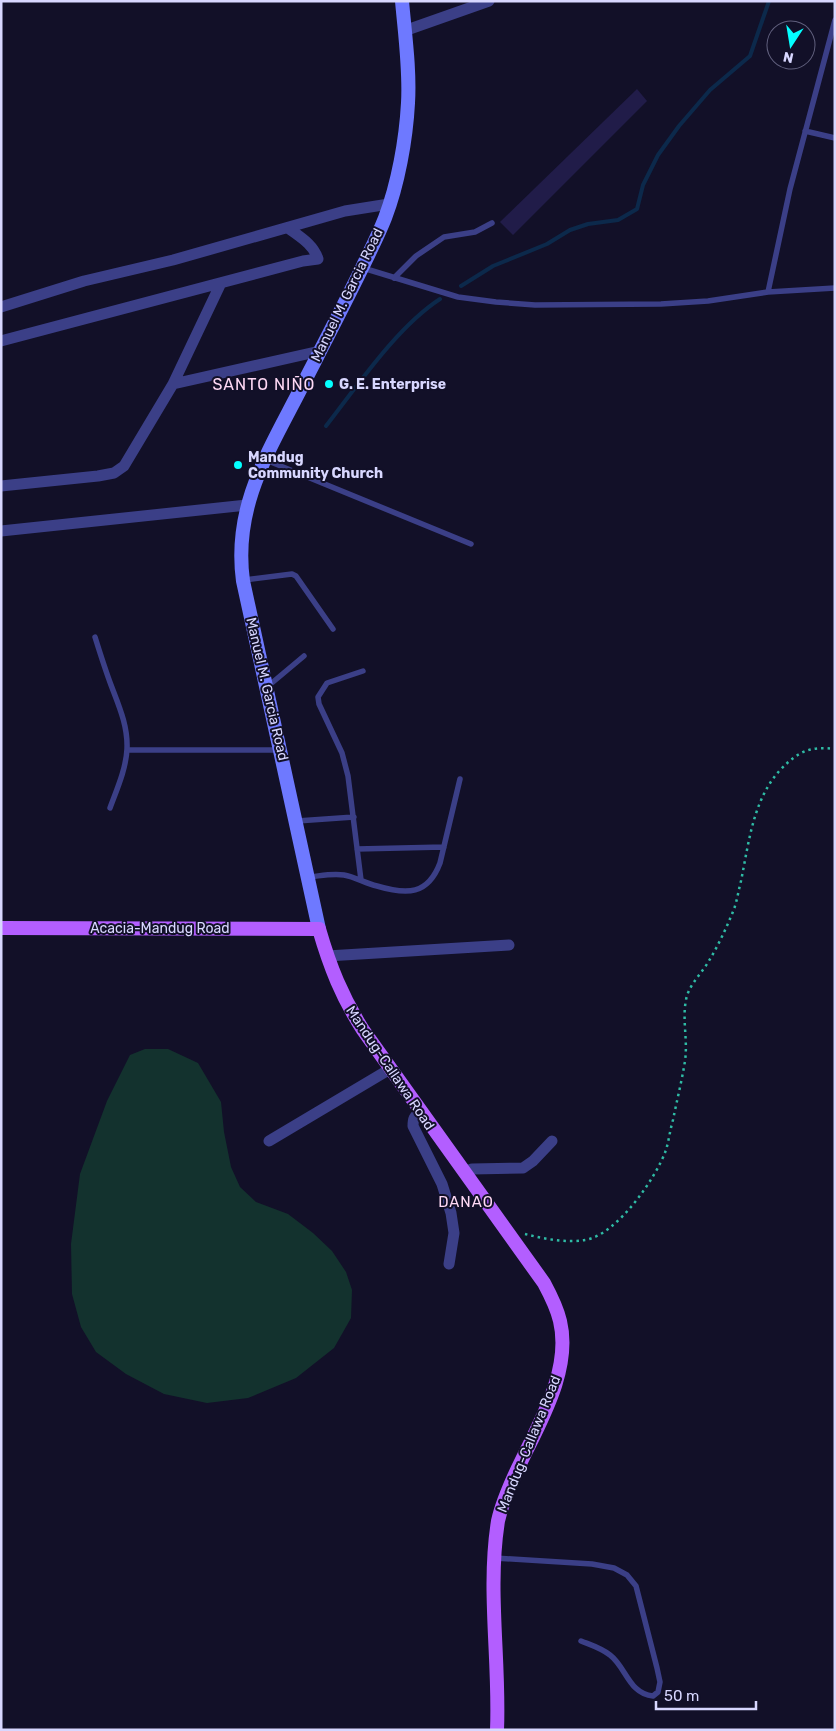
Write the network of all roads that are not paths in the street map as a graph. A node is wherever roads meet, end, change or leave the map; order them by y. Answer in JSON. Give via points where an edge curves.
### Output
{"nodes":[{"id":1,"x":402,"y":1,"type":"edge"},
{"id":2,"x":489,"y":1,"type":"edge"},
{"id":3,"x":835,"y":20,"type":"edge"},
{"id":4,"x":404,"y":31,"type":"junction"},
{"id":5,"x":833,"y":32,"type":"edge"},
{"id":6,"x":805,"y":131,"type":"junction"},
{"id":7,"x":835,"y":138,"type":"edge"},
{"id":8,"x":389,"y":204,"type":"junction"},
{"id":9,"x":492,"y":223,"type":"dead end"},
{"id":10,"x":288,"y":228,"type":"junction"},
{"id":11,"x":362,"y":268,"type":"junction"},
{"id":12,"x":394,"y":278,"type":"junction"},
{"id":13,"x":222,"y":283,"type":"junction"},
{"id":14,"x":835,"y":288,"type":"edge"},
{"id":15,"x":768,"y":292,"type":"junction"},
{"id":16,"x":1,"y":307,"type":"edge"},
{"id":17,"x":1,"y":341,"type":"edge"},
{"id":18,"x":320,"y":350,"type":"junction"},
{"id":19,"x":173,"y":384,"type":"junction"},
{"id":20,"x":264,"y":459,"type":"junction"},
{"id":21,"x":1,"y":486,"type":"edge"},
{"id":22,"x":247,"y":505,"type":"junction"},
{"id":23,"x":1,"y":531,"type":"edge"},
{"id":24,"x":472,"y":544,"type":"dead end"},
{"id":25,"x":243,"y":580,"type":"junction"},
{"id":26,"x":333,"y":629,"type":"dead end"},
{"id":27,"x":95,"y":637,"type":"dead end"},
{"id":28,"x":304,"y":656,"type":"dead end"},
{"id":29,"x":362,"y":671,"type":"dead end"},
{"id":30,"x":267,"y":688,"type":"junction"},
{"id":31,"x":127,"y":750,"type":"junction"},
{"id":32,"x":281,"y":750,"type":"junction"},
{"id":33,"x":460,"y":779,"type":"dead end"},
{"id":34,"x":110,"y":808,"type":"dead end"},
{"id":35,"x":354,"y":817,"type":"junction"},
{"id":36,"x":297,"y":821,"type":"junction"},
{"id":37,"x":444,"y":847,"type":"junction"},
{"id":38,"x":357,"y":849,"type":"junction"},
{"id":39,"x":309,"y":877,"type":"junction"},
{"id":40,"x":361,"y":880,"type":"junction"},
{"id":41,"x":1,"y":928,"type":"edge"},
{"id":42,"x":320,"y":929,"type":"junction"},
{"id":43,"x":509,"y":945,"type":"dead end"},
{"id":44,"x":327,"y":956,"type":"junction"},
{"id":45,"x":390,"y":1069,"type":"junction"},
{"id":46,"x":420,"y":1112,"type":"junction"},
{"id":47,"x":269,"y":1141,"type":"dead end"},
{"id":48,"x":552,"y":1141,"type":"dead end"},
{"id":49,"x":464,"y":1172,"type":"junction"},
{"id":50,"x":449,"y":1264,"type":"dead end"},
{"id":51,"x":495,"y":1558,"type":"junction"},
{"id":52,"x":582,"y":1640,"type":"dead end"},
{"id":53,"x":497,"y":1730,"type":"edge"}],
"edges":[{"from":1,"to":4,"type":"main road","name":"Manuel M. Garcia Road"},
{"from":2,"to":4,"type":"street"},
{"from":3,"to":5,"type":"lane"},
{"from":4,"to":8,"type":"main road","name":"Manuel M. Garcia Road","via":[[408,102],[406,130]]},
{"from":5,"to":6,"type":"lane"},
{"from":6,"to":7,"type":"lane"},
{"from":6,"to":15,"type":"lane"},
{"from":8,"to":10,"type":"street","via":[[345,211]]},
{"from":8,"to":11,"type":"main road","name":"Manuel M. Garcia Road"},
{"from":9,"to":12,"type":"lane","via":[[476,232],[444,236],[416,256]]},
{"from":10,"to":13,"type":"street","via":[[312,245],[318,259]]},
{"from":10,"to":16,"type":"street","via":[[84,281]]},
{"from":11,"to":12,"type":"lane"},
{"from":11,"to":18,"type":"main road","name":"Manuel M. Garcia Road"},
{"from":12,"to":15,"type":"lane","via":[[458,296],[535,306],[708,302]]},
{"from":13,"to":17,"type":"street"},
{"from":13,"to":19,"type":"street"},
{"from":14,"to":15,"type":"lane"},
{"from":18,"to":19,"type":"street"},
{"from":18,"to":20,"type":"main road","name":"Manuel M. Garcia Road"},
{"from":19,"to":21,"type":"street","via":[[124,466],[114,473]]},
{"from":20,"to":22,"type":"main road","name":"Manuel M. Garcia Road"},
{"from":20,"to":24,"type":"lane"},
{"from":22,"to":23,"type":"street"},
{"from":22,"to":25,"type":"main road","name":"Manuel M. Garcia Road","via":[[241,542]]},
{"from":25,"to":26,"type":"lane","via":[[296,576]]},
{"from":25,"to":30,"type":"main road","name":"Manuel M. Garcia Road"},
{"from":27,"to":31,"type":"lane","via":[[124,718]]},
{"from":28,"to":30,"type":"lane"},
{"from":29,"to":35,"type":"lane","via":[[327,683],[318,697],[342,753]]},
{"from":30,"to":32,"type":"main road","name":"Manuel M. Garcia Road"},
{"from":31,"to":32,"type":"lane"},
{"from":31,"to":34,"type":"lane"},
{"from":32,"to":36,"type":"main road","name":"Manuel M. Garcia Road"},
{"from":33,"to":37,"type":"lane"},
{"from":35,"to":36,"type":"lane"},
{"from":35,"to":38,"type":"lane"},
{"from":36,"to":39,"type":"main road","name":"Manuel M. Garcia Road"},
{"from":37,"to":38,"type":"lane"},
{"from":37,"to":40,"type":"lane","via":[[435,876],[417,890],[377,886]]},
{"from":38,"to":40,"type":"lane"},
{"from":39,"to":40,"type":"lane","via":[[334,874]]},
{"from":39,"to":42,"type":"main road","name":"Manuel M. Garcia Road"},
{"from":41,"to":42,"type":"main road","name":"Acacia-Mandug Road"},
{"from":42,"to":44,"type":"main road","name":"Mandug-Callawa Road"},
{"from":43,"to":44,"type":"street"},
{"from":44,"to":45,"type":"main road","name":"Mandug-Callawa Road","via":[[345,1002]]},
{"from":45,"to":46,"type":"main road","name":"Mandug-Callawa Road"},
{"from":45,"to":47,"type":"street"},
{"from":46,"to":49,"type":"main road","name":"Mandug-Callawa Road"},
{"from":46,"to":50,"type":"street","via":[[413,1120],[413,1126],[442,1184],[454,1222]]},
{"from":48,"to":49,"type":"street","via":[[523,1168]]},
{"from":49,"to":51,"type":"main road","name":"Mandug-Callawa Road","via":[[544,1283],[561,1324],[559,1371],[553,1392],[507,1491],[498,1521]]},
{"from":51,"to":52,"type":"lane","via":[[592,1564],[614,1568],[627,1575],[636,1586],[660,1682],[658,1692],[646,1696],[638,1691],[610,1655]]},
{"from":51,"to":53,"type":"main road","name":"Mandug-Callawa Road"}]}
